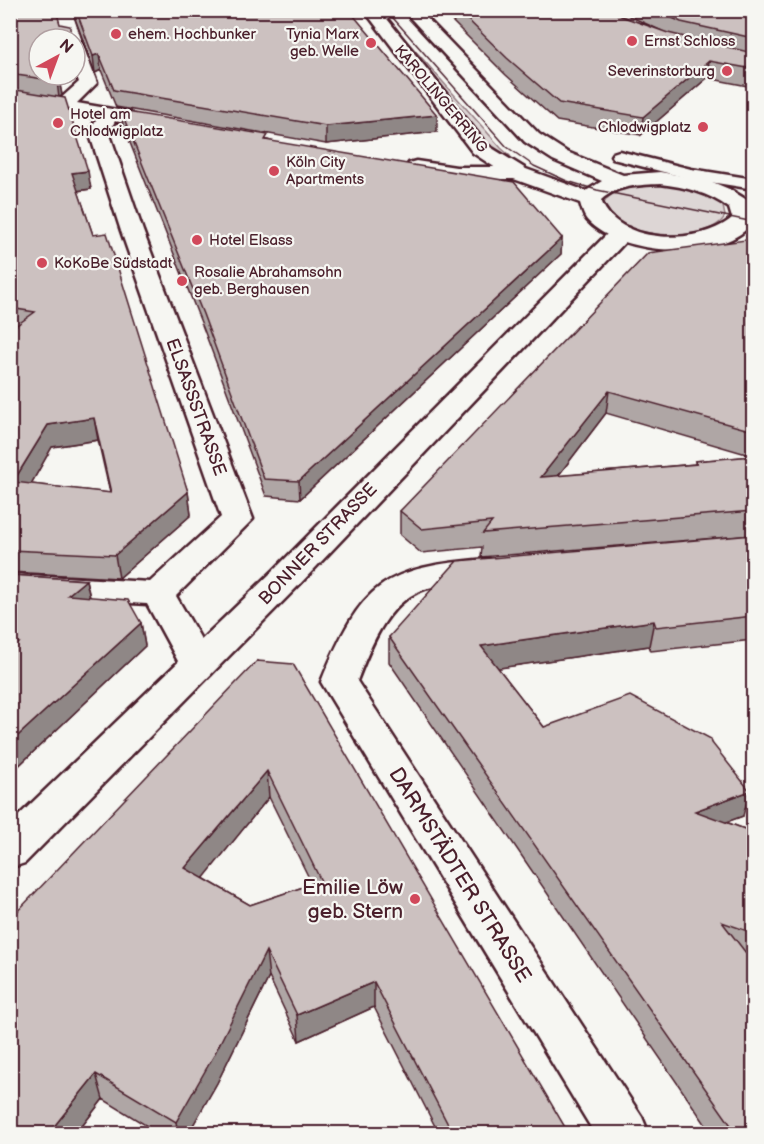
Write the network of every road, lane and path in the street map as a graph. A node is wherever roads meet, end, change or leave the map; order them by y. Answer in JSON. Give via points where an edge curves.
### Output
{"nodes":[{"id":1,"x":63,"y":10,"type":"edge"},
{"id":2,"x":371,"y":10,"type":"edge"},
{"id":3,"x":410,"y":10,"type":"edge"},
{"id":4,"x":69,"y":27,"type":"edge"},
{"id":5,"x":84,"y":87,"type":"edge"},
{"id":6,"x":10,"y":97,"type":"edge"},
{"id":7,"x":64,"y":106,"type":"junction"},
{"id":8,"x":109,"y":114,"type":"junction"},
{"id":9,"x":144,"y":120,"type":"edge"},
{"id":10,"x":480,"y":149,"type":"junction"},
{"id":11,"x":619,"y":156,"type":"dead end"},
{"id":12,"x":397,"y":164,"type":"edge"},
{"id":13,"x":420,"y":168,"type":"junction"},
{"id":14,"x":513,"y":173,"type":"junction"},
{"id":15,"x":620,"y":181,"type":"junction"},
{"id":16,"x":752,"y":186,"type":"edge"},
{"id":17,"x":725,"y":194,"type":"junction"},
{"id":18,"x":590,"y":199,"type":"junction"},
{"id":19,"x":621,"y":233,"type":"junction"},
{"id":20,"x":730,"y":233,"type":"junction"},
{"id":21,"x":753,"y":237,"type":"edge"},
{"id":22,"x":514,"y":568,"type":"edge"},
{"id":23,"x":10,"y":585,"type":"edge"},
{"id":24,"x":159,"y":594,"type":"junction"},
{"id":25,"x":198,"y":665,"type":"junction"},
{"id":26,"x":10,"y":850,"type":"edge"},
{"id":27,"x":624,"y":1134,"type":"edge"}],
"edges":[{"from":1,"to":4,"type":"main road"},
{"from":2,"to":10,"type":"main road","name":"KAROLINGERRING"},
{"from":3,"to":15,"type":"main road","name":"KAROLINGERRING","via":[[532,138],[571,162]]},
{"from":5,"to":7,"type":"main road"},
{"from":6,"to":7,"type":"main road"},
{"from":7,"to":8,"type":"main road"},
{"from":8,"to":9,"type":"main road"},
{"from":8,"to":24,"type":"main road","name":"ELSASSSTRASSE","via":[[99,132],[114,192],[237,519]]},
{"from":10,"to":13,"type":"main road"},
{"from":10,"to":14,"type":"main road","name":"KAROLINGERRING"},
{"from":11,"to":16,"type":"street"},
{"from":12,"to":13,"type":"main road"},
{"from":13,"to":14,"type":"main road"},
{"from":14,"to":18,"type":"main road","name":"KAROLINGERRING"},
{"from":15,"to":17,"type":"main road","via":[[671,179]]},
{"from":15,"to":18,"type":"main road","via":[[597,190]]},
{"from":16,"to":17,"type":"main road"},
{"from":17,"to":20,"type":"main road","via":[[743,214],[738,227]]},
{"from":18,"to":19,"type":"main road","via":[[590,210],[596,219]]},
{"from":19,"to":20,"type":"main road","via":[[680,243]]},
{"from":19,"to":25,"type":"main road","name":"BONNER STRASSE"},
{"from":20,"to":21,"type":"main road"},
{"from":22,"to":27,"type":"main road","name":"DARMSTÄDTER STRASSE","via":[[450,573],[410,582],[390,595],[355,644],[339,682]]},
{"from":23,"to":24,"type":"main road"},
{"from":24,"to":25,"type":"main road"},
{"from":25,"to":26,"type":"main road","name":"BONNER STRASSE"}]}
